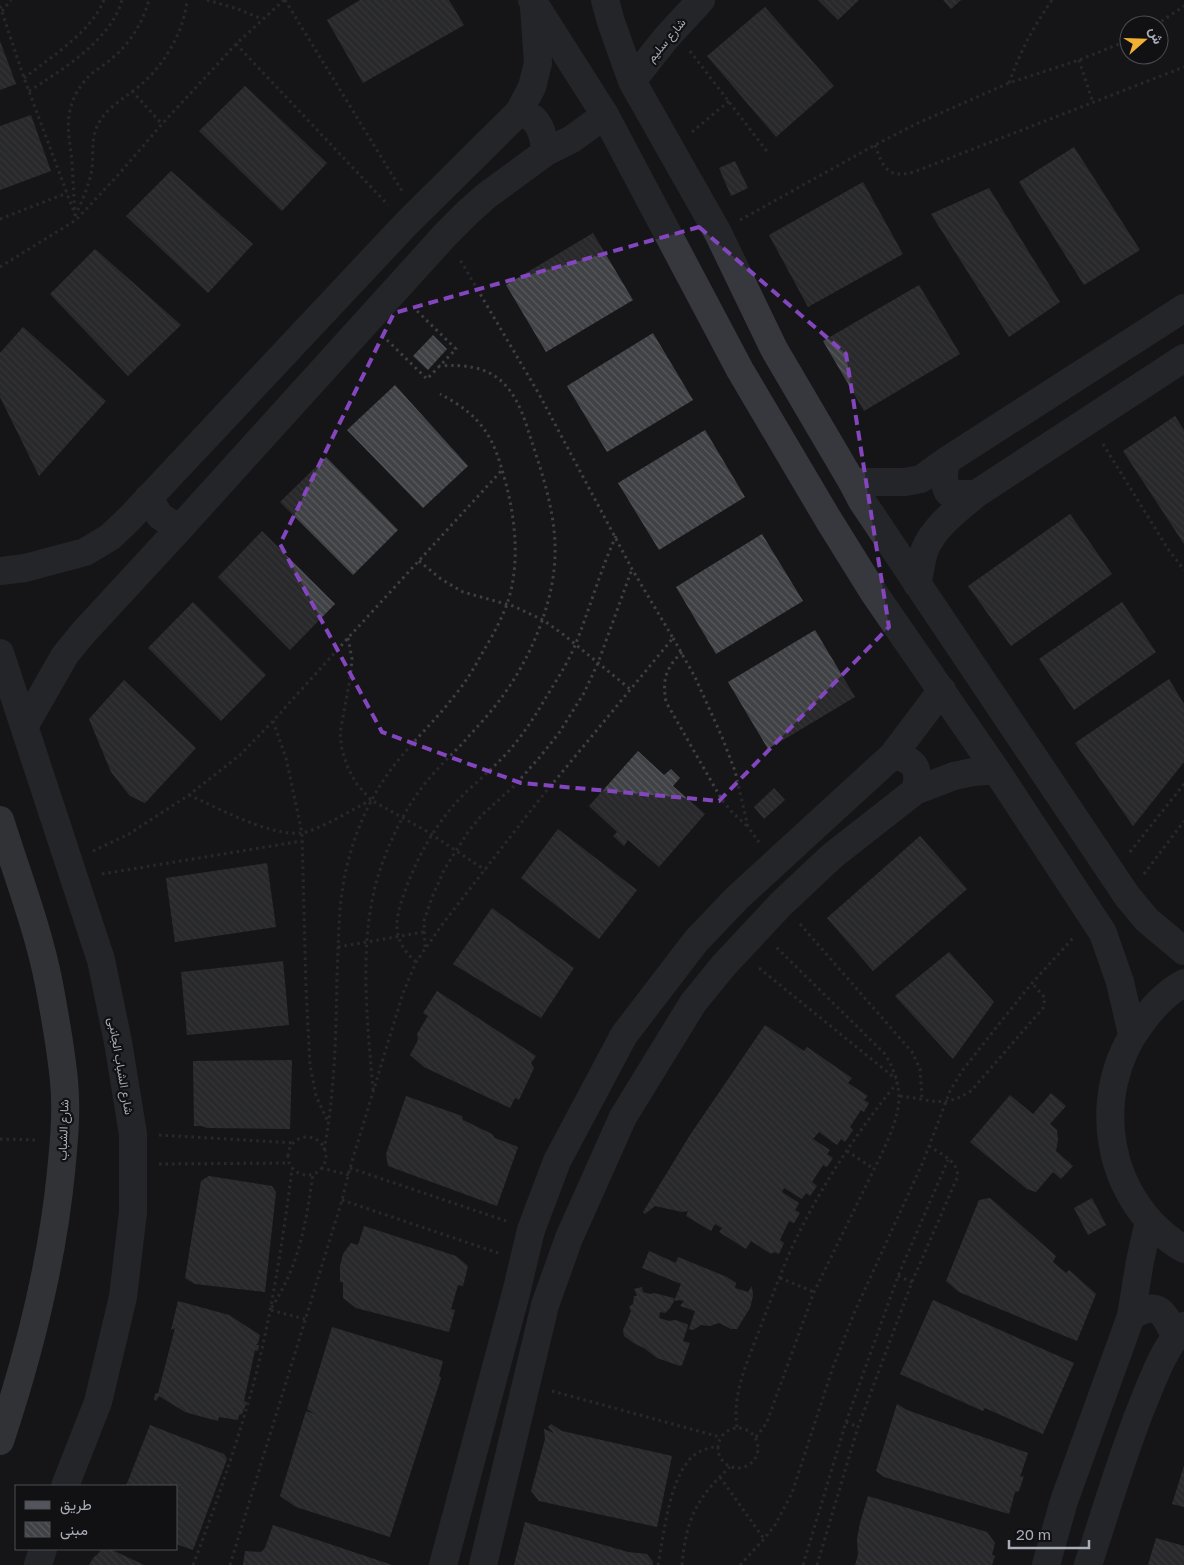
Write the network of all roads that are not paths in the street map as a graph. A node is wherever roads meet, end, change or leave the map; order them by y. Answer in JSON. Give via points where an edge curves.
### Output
{"nodes":[{"id":1,"x":605,"y":0,"type":"edge"},
{"id":2,"x":701,"y":0,"type":"edge"},
{"id":3,"x":532,"y":1,"type":"edge"},
{"id":4,"x":632,"y":81,"type":"junction"},
{"id":5,"x":519,"y":112,"type":"junction"},
{"id":6,"x":605,"y":115,"type":"junction"},
{"id":7,"x":546,"y":152,"type":"junction"},
{"id":8,"x":1184,"y":308,"type":"edge"},
{"id":9,"x":1184,"y":358,"type":"edge"},
{"id":10,"x":946,"y":461,"type":"junction"},
{"id":11,"x":852,"y":482,"type":"junction"},
{"id":12,"x":976,"y":494,"type":"junction"},
{"id":13,"x":148,"y":498,"type":"junction"},
{"id":14,"x":179,"y":530,"type":"junction"},
{"id":15,"x":0,"y":570,"type":"edge"},
{"id":16,"x":917,"y":584,"type":"junction"},
{"id":17,"x":0,"y":653,"type":"edge"},
{"id":18,"x":942,"y":690,"type":"junction"},
{"id":19,"x":25,"y":725,"type":"junction"},
{"id":20,"x":893,"y":755,"type":"junction"},
{"id":21,"x":996,"y":770,"type":"junction"},
{"id":22,"x":915,"y":791,"type":"junction"},
{"id":23,"x":0,"y":820,"type":"edge"},
{"id":24,"x":1120,"y":885,"type":"junction"},
{"id":25,"x":1097,"y":925,"type":"junction"},
{"id":26,"x":1184,"y":951,"type":"edge"},
{"id":27,"x":1184,"y":983,"type":"edge"},
{"id":28,"x":1132,"y":1034,"type":"junction"},
{"id":29,"x":1149,"y":1221,"type":"junction"},
{"id":30,"x":531,"y":1230,"type":"junction"},
{"id":31,"x":568,"y":1242,"type":"junction"},
{"id":32,"x":1184,"y":1249,"type":"edge"},
{"id":33,"x":1131,"y":1316,"type":"junction"},
{"id":34,"x":1180,"y":1331,"type":"edge"},
{"id":35,"x":0,"y":1441,"type":"edge"},
{"id":36,"x":65,"y":1485,"type":"edge"},
{"id":37,"x":43,"y":1550,"type":"edge"},
{"id":38,"x":38,"y":1565,"type":"edge"},
{"id":39,"x":443,"y":1565,"type":"edge"},
{"id":40,"x":483,"y":1565,"type":"edge"},
{"id":41,"x":1046,"y":1565,"type":"edge"},
{"id":42,"x":1088,"y":1565,"type":"edge"}],
"edges":[{"from":1,"to":4,"type":"street"},
{"from":2,"to":4,"type":"street","name":"شارع سليم"},
{"from":3,"to":5,"type":"street","via":[[538,63],[532,87]]},
{"from":3,"to":6,"type":"street"},
{"from":4,"to":11,"type":"street","via":[[718,233],[774,349]]},
{"from":5,"to":7,"type":"street","via":[[536,121]]},
{"from":5,"to":13,"type":"street","via":[[411,219]]},
{"from":6,"to":7,"type":"street","via":[[572,140]]},
{"from":6,"to":18,"type":"street","via":[[778,437],[874,593]]},
{"from":7,"to":14,"type":"street","via":[[486,196],[446,234]]},
{"from":8,"to":10,"type":"street"},
{"from":9,"to":12,"type":"street"},
{"from":10,"to":11,"type":"street","via":[[921,479]]},
{"from":10,"to":12,"type":"street","via":[[943,477],[948,492]]},
{"from":11,"to":16,"type":"street"},
{"from":12,"to":16,"type":"street","via":[[943,523],[931,539]]},
{"from":13,"to":14,"type":"street","via":[[156,512]]},
{"from":13,"to":15,"type":"street","via":[[110,536],[85,552],[25,568]]},
{"from":14,"to":19,"type":"street","via":[[65,655]]},
{"from":16,"to":24,"type":"street"},
{"from":17,"to":19,"type":"street","name":"شارع الشباب الجانبى"},
{"from":18,"to":20,"type":"street"},
{"from":18,"to":21,"type":"street"},
{"from":19,"to":36,"type":"street","name":"شارع الشباب الجانبى","via":[[101,960],[133,1134],[133,1212],[123,1297],[98,1402]]},
{"from":20,"to":22,"type":"street","via":[[907,759],[916,770]]},
{"from":20,"to":30,"type":"street","via":[[774,863],[696,940],[624,1035],[557,1160]]},
{"from":21,"to":22,"type":"street","via":[[954,776]]},
{"from":21,"to":25,"type":"street"},
{"from":22,"to":31,"type":"street","via":[[832,856],[781,904],[693,1003],[623,1117]]},
{"from":23,"to":35,"type":"main road","name":"شارع الشباب","via":[[49,982],[64,1083],[64,1140],[48,1266]]},
{"from":24,"to":25,"type":"street","via":[[1127,917],[1123,924],[1114,930]]},
{"from":24,"to":26,"type":"street","via":[[1147,920]]},
{"from":25,"to":28,"type":"street","via":[[1120,982]]},
{"from":27,"to":28,"type":"street","via":[[1153,1007]]},
{"from":28,"to":29,"type":"street","via":[[1116,1070],[1109,1110],[1111,1134],[1126,1187]]},
{"from":29,"to":32,"type":"street"},
{"from":29,"to":33,"type":"street"},
{"from":30,"to":31,"type":"street"},
{"from":30,"to":39,"type":"street"},
{"from":31,"to":40,"type":"street","via":[[545,1305]]},
{"from":33,"to":34,"type":"street","via":[[1146,1308],[1154,1308]]},
{"from":33,"to":41,"type":"street","via":[[1064,1501]]},
{"from":34,"to":42,"type":"street","via":[[1161,1360],[1130,1435]]},
{"from":37,"to":38,"type":"street"}]}
